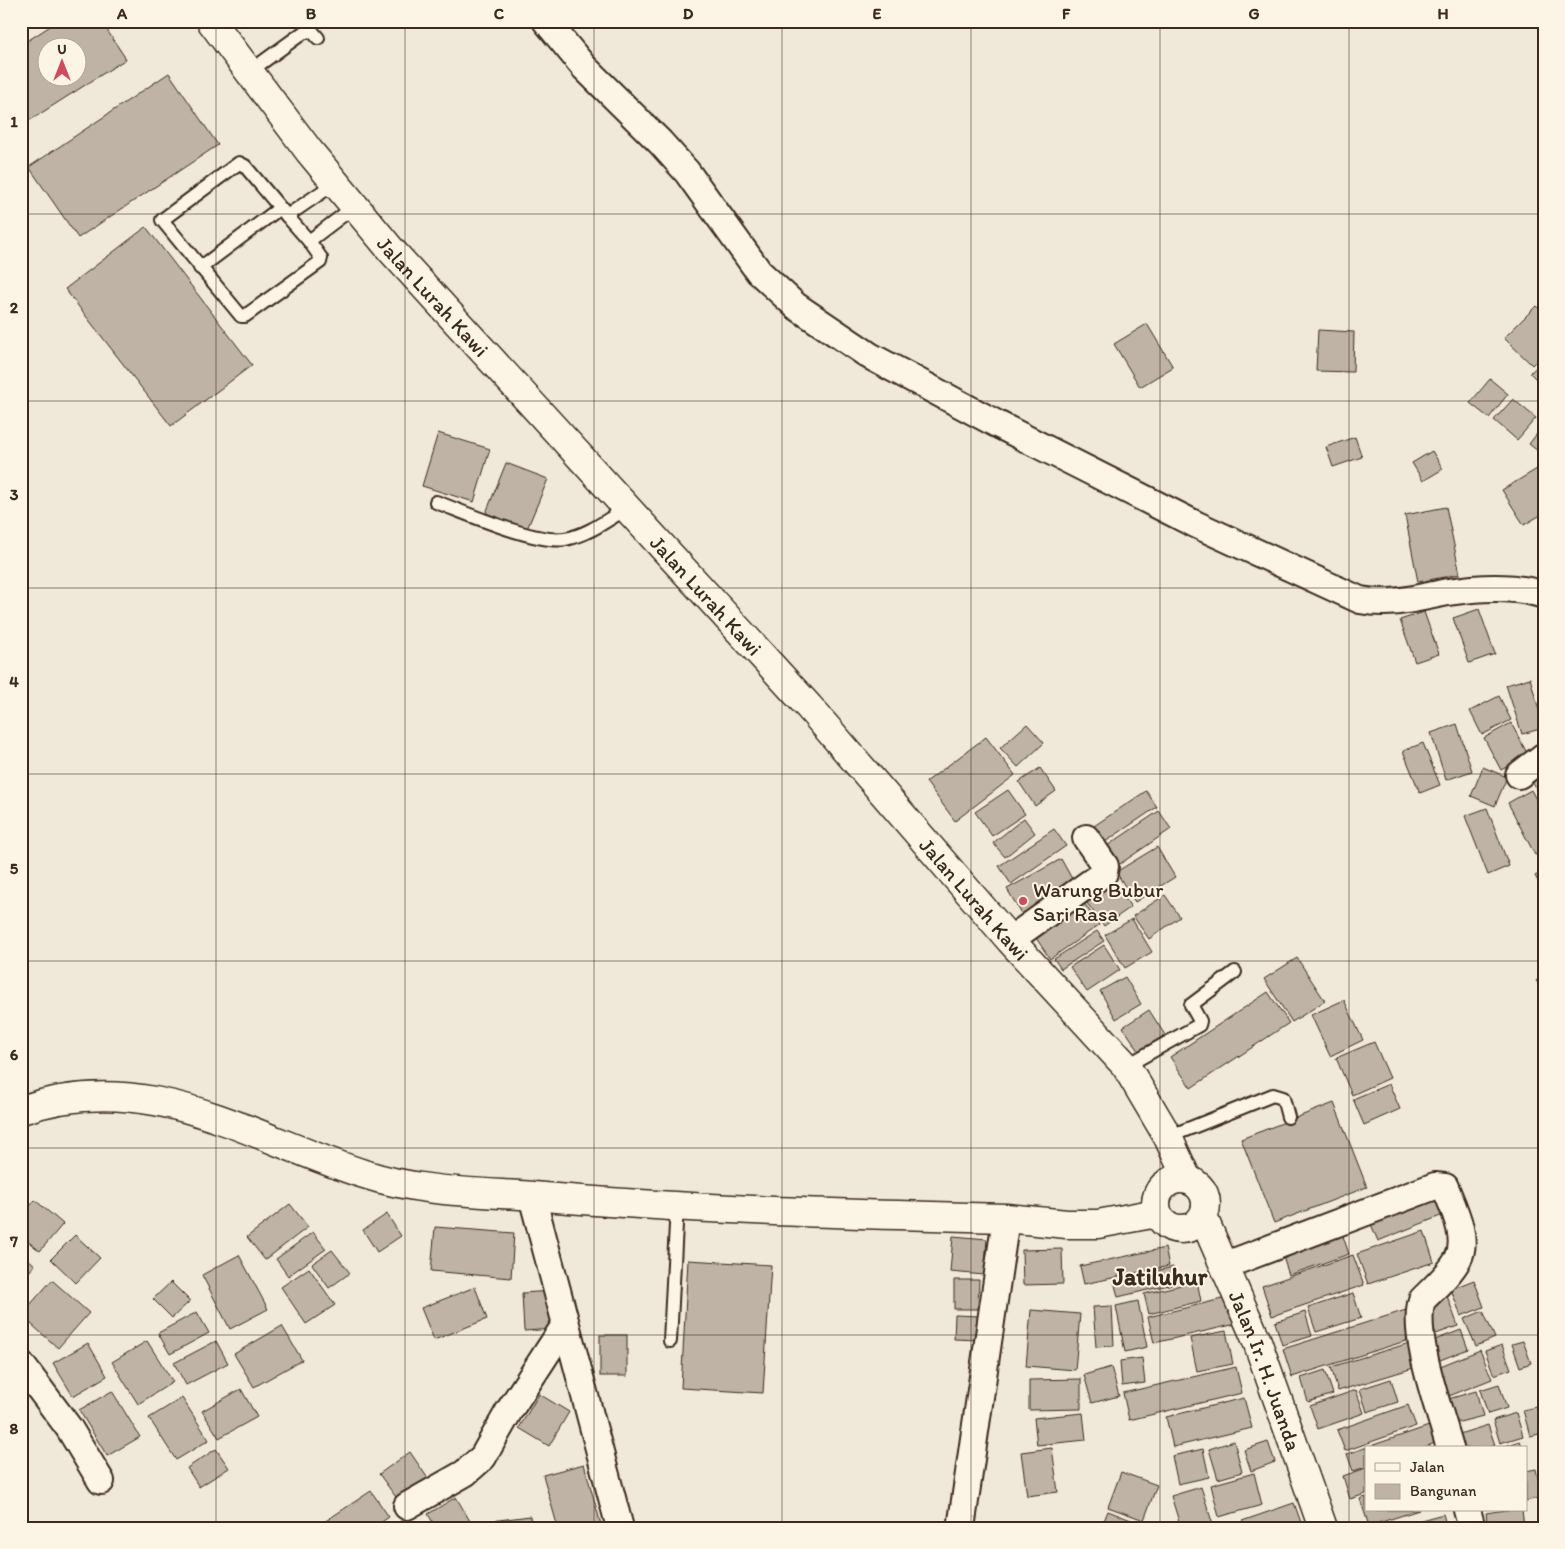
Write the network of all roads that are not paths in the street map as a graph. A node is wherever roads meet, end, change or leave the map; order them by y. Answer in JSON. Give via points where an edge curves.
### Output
{"nodes":[{"id":1,"x":211,"y":21,"type":"edge"},
{"id":2,"x":546,"y":21,"type":"edge"},
{"id":3,"x":318,"y":38,"type":"dead end"},
{"id":4,"x":249,"y":72,"type":"junction"},
{"id":5,"x":335,"y":183,"type":"junction"},
{"id":6,"x":354,"y":206,"type":"junction"},
{"id":7,"x":284,"y":212,"type":"junction"},
{"id":8,"x":309,"y":241,"type":"junction"},
{"id":9,"x":200,"y":268,"type":"junction"},
{"id":10,"x":436,"y":502,"type":"dead end"},
{"id":11,"x":626,"y":508,"type":"junction"},
{"id":12,"x":1544,"y":596,"type":"edge"},
{"id":13,"x":1544,"y":756,"type":"edge"},
{"id":14,"x":1519,"y":775,"type":"dead end"},
{"id":15,"x":1086,"y":838,"type":"dead end"},
{"id":16,"x":1010,"y":940,"type":"junction"},
{"id":17,"x":1235,"y":972,"type":"dead end"},
{"id":18,"x":1126,"y":1066,"type":"junction"},
{"id":19,"x":21,"y":1110,"type":"edge"},
{"id":20,"x":1288,"y":1117,"type":"dead end"},
{"id":21,"x":1168,"y":1137,"type":"junction"},
{"id":22,"x":1187,"y":1179,"type":"junction"},
{"id":23,"x":532,"y":1196,"type":"junction"},
{"id":24,"x":677,"y":1205,"type":"junction"},
{"id":25,"x":1158,"y":1213,"type":"junction"},
{"id":26,"x":1203,"y":1217,"type":"junction"},
{"id":27,"x":1006,"y":1218,"type":"junction"},
{"id":28,"x":1226,"y":1265,"type":"junction"},
{"id":29,"x":565,"y":1324,"type":"junction"},
{"id":30,"x":670,"y":1341,"type":"dead end"},
{"id":31,"x":21,"y":1364,"type":"edge"},
{"id":32,"x":1449,"y":1446,"type":"edge"},
{"id":33,"x":102,"y":1481,"type":"dead end"},
{"id":34,"x":407,"y":1506,"type":"dead end"},
{"id":35,"x":1468,"y":1512,"type":"edge"},
{"id":36,"x":620,"y":1528,"type":"edge"},
{"id":37,"x":961,"y":1528,"type":"edge"},
{"id":38,"x":1323,"y":1528,"type":"edge"},
{"id":39,"x":1472,"y":1528,"type":"edge"}],
"edges":[{"from":1,"to":4,"type":"street","name":"Jalan Lurah Kawi"},
{"from":2,"to":12,"type":"street","via":[[584,67],[687,172],[760,272],[796,306],[870,356],[1195,524],[1360,600],[1377,604],[1395,603],[1480,588]]},
{"from":3,"to":4,"type":"lane","via":[[313,32],[304,32]]},
{"from":4,"to":5,"type":"street","name":"Jalan Lurah Kawi"},
{"from":5,"to":6,"type":"street","name":"Jalan Lurah Kawi"},
{"from":5,"to":7,"type":"lane"},
{"from":6,"to":8,"type":"lane"},
{"from":6,"to":11,"type":"street","name":"Jalan Lurah Kawi"},
{"from":7,"to":8,"type":"lane"},
{"from":7,"to":9,"type":"lane"},
{"from":7,"to":9,"type":"lane","via":[[245,166],[239,164],[164,216],[163,223]]},
{"from":8,"to":9,"type":"lane","via":[[321,258],[320,262],[245,316],[238,315]]},
{"from":10,"to":11,"type":"lane","via":[[543,540],[565,539],[589,532]]},
{"from":11,"to":16,"type":"street","name":"Jalan Lurah Kawi","via":[[809,707]]},
{"from":13,"to":14,"type":"street"},
{"from":15,"to":16,"type":"street","via":[[1105,866],[1100,877]]},
{"from":16,"to":18,"type":"street","name":"Jalan Lurah Kawi"},
{"from":17,"to":18,"type":"lane","via":[[1191,1005],[1199,1024]]},
{"from":18,"to":21,"type":"street","name":"Jalan Lurah Kawi"},
{"from":19,"to":23,"type":"street","via":[[61,1100],[132,1097],[207,1113],[299,1151],[394,1182],[428,1188]]},
{"from":20,"to":21,"type":"lane","via":[[1283,1098],[1273,1095]]},
{"from":21,"to":22,"type":"street","name":"Jalan Lurah Kawi"},
{"from":22,"to":25,"type":"street","via":[[1173,1180],[1162,1187],[1156,1200]]},
{"from":22,"to":26,"type":"street","via":[[1198,1184],[1205,1194],[1207,1206]]},
{"from":23,"to":24,"type":"street"},
{"from":23,"to":29,"type":"street"},
{"from":24,"to":27,"type":"street"},
{"from":24,"to":30,"type":"lane"},
{"from":25,"to":26,"type":"street","via":[[1166,1224],[1179,1229],[1193,1227]]},
{"from":25,"to":27,"type":"street","via":[[1098,1224]]},
{"from":26,"to":28,"type":"street","name":"Jalan Ir. H. Juanda"},
{"from":27,"to":37,"type":"street"},
{"from":28,"to":32,"type":"street","via":[[1435,1186],[1446,1187],[1459,1223],[1458,1259],[1422,1300],[1420,1307],[1422,1347]]},
{"from":28,"to":38,"type":"street","name":"Jalan Ir. H. Juanda","via":[[1257,1341]]},
{"from":29,"to":34,"type":"street","via":[[483,1457],[464,1473]]},
{"from":29,"to":36,"type":"street"},
{"from":31,"to":33,"type":"street","via":[[69,1428]]},
{"from":35,"to":39,"type":"street"}]}
